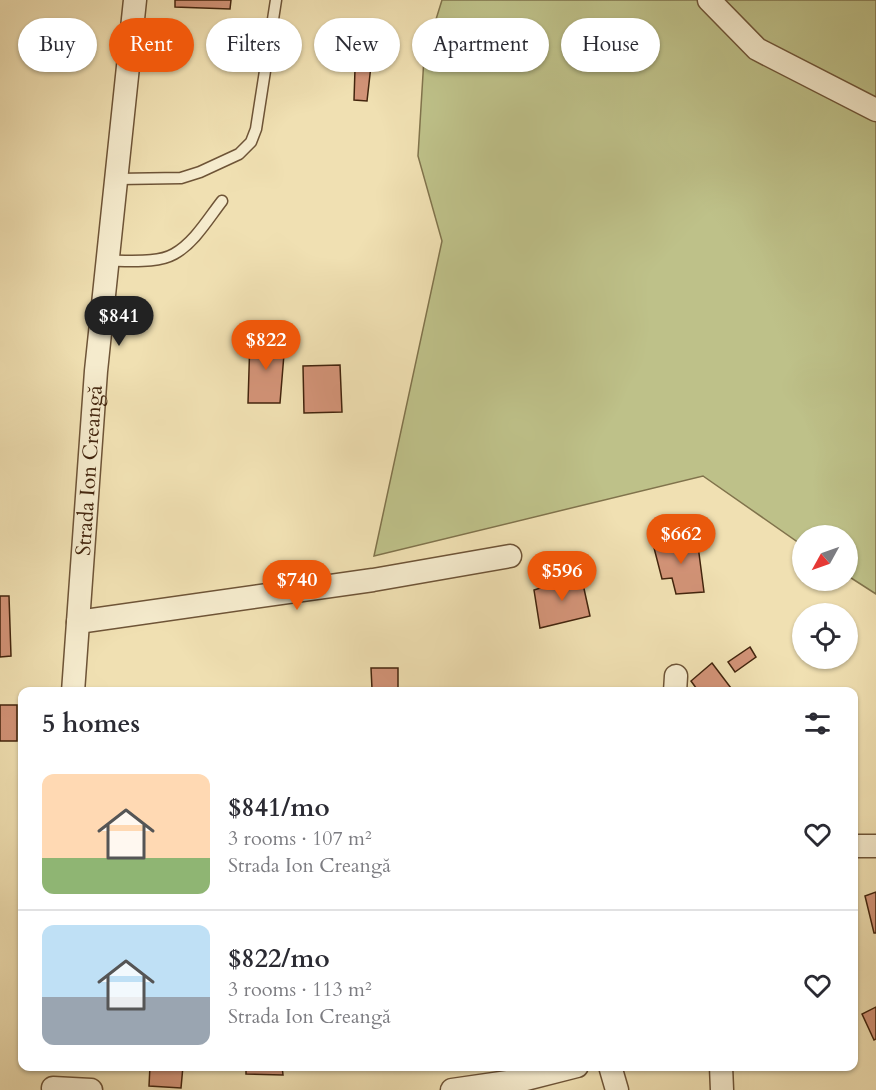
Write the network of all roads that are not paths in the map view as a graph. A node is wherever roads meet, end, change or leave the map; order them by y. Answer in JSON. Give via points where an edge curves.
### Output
{"nodes":[{"id":1,"x":135,"y":0,"type":"edge"},
{"id":2,"x":276,"y":0,"type":"edge"},
{"id":3,"x":709,"y":0,"type":"edge"},
{"id":4,"x":876,"y":110,"type":"edge"},
{"id":5,"x":118,"y":179,"type":"junction"},
{"id":6,"x":222,"y":201,"type":"dead end"},
{"id":7,"x":108,"y":261,"type":"junction"},
{"id":8,"x":510,"y":556,"type":"dead end"},
{"id":9,"x":78,"y":622,"type":"junction"},
{"id":10,"x":73,"y":687,"type":"edge"},
{"id":11,"x":858,"y":846,"type":"edge"},
{"id":12,"x":876,"y":846,"type":"edge"},
{"id":13,"x":557,"y":1071,"type":"edge"},
{"id":14,"x":611,"y":1071,"type":"edge"},
{"id":15,"x":721,"y":1071,"type":"edge"},
{"id":16,"x":53,"y":1081,"type":"edge"},
{"id":17,"x":91,"y":1090,"type":"edge"},
{"id":18,"x":452,"y":1090,"type":"edge"},
{"id":19,"x":617,"y":1090,"type":"edge"},
{"id":20,"x":722,"y":1090,"type":"edge"}],
"edges":[{"from":1,"to":5,"type":"street","name":"Strada Ion Creangă"},
{"from":2,"to":5,"type":"lane","via":[[251,142],[239,154],[181,178]]},
{"from":3,"to":4,"type":"street","via":[[757,49]]},
{"from":5,"to":7,"type":"street","name":"Strada Ion Creangă"},
{"from":6,"to":7,"type":"lane","via":[[173,255]]},
{"from":7,"to":9,"type":"street","name":"Strada Ion Creangă"},
{"from":8,"to":9,"type":"street"},
{"from":9,"to":10,"type":"street","name":"Strada Ion Creangă"},
{"from":11,"to":12,"type":"street"},
{"from":13,"to":18,"type":"street"},
{"from":14,"to":19,"type":"street"},
{"from":15,"to":20,"type":"street"},
{"from":16,"to":17,"type":"street"}]}
